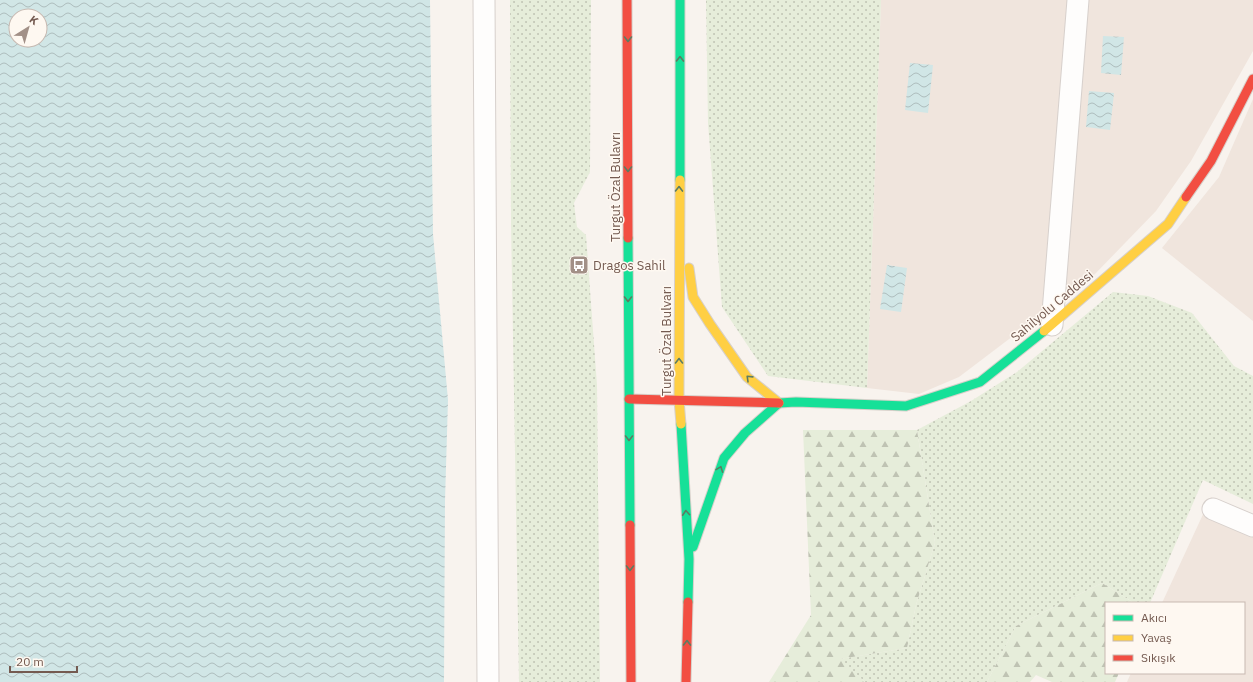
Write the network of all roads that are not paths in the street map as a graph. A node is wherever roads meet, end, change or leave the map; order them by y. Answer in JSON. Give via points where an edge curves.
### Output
{"nodes":[{"id":1,"x":484,"y":0,"type":"edge"},
{"id":2,"x":627,"y":0,"type":"edge"},
{"id":3,"x":680,"y":0,"type":"edge"},
{"id":4,"x":1078,"y":0,"type":"edge"},
{"id":5,"x":1253,"y":79,"type":"edge"},
{"id":6,"x":678,"y":208,"type":"junction"},
{"id":7,"x":1052,"y":325,"type":"junction"},
{"id":8,"x":629,"y":399,"type":"junction"},
{"id":9,"x":679,"y":400,"type":"junction"},
{"id":10,"x":779,"y":403,"type":"junction"},
{"id":11,"x":1213,"y":508,"type":"dead end"},
{"id":12,"x":1253,"y":526,"type":"edge"},
{"id":13,"x":689,"y":559,"type":"junction"},
{"id":14,"x":488,"y":682,"type":"edge"},
{"id":15,"x":631,"y":682,"type":"edge"},
{"id":16,"x":686,"y":682,"type":"edge"}],
"edges":[{"from":1,"to":14,"type":"street"},
{"from":2,"to":8,"type":"main road","name":"Turgut Özal Bulavrı","one_way":true},
{"from":6,"to":3,"type":"main road","name":"Turgut Özal Bulvarı","one_way":true},
{"from":4,"to":7,"type":"street"},
{"from":5,"to":7,"type":"main road","name":"Sahilyolu Caddesi","via":[[1212,161],[1168,224]]},
{"from":9,"to":6,"type":"main road","name":"Turgut Özal Bulvarı","one_way":true},
{"from":10,"to":6,"type":"main road","one_way":true,"via":[[747,377],[693,297]]},
{"from":7,"to":10,"type":"main road","name":"Sahilyolu Caddesi","via":[[980,382],[906,406]]},
{"from":8,"to":9,"type":"main road","name":"Sahilyolu Caddesi"},
{"from":8,"to":15,"type":"main road","one_way":true},
{"from":9,"to":10,"type":"main road","name":"Sahilyolu Caddesi"},
{"from":13,"to":9,"type":"main road","name":"Turgut Özal Bulvarı","one_way":true},
{"from":13,"to":10,"type":"main road","one_way":true,"via":[[724,458],[745,433]]},
{"from":11,"to":12,"type":"street"},
{"from":16,"to":13,"type":"main road","name":"Turgut Özal Bulvarı","one_way":true}]}
